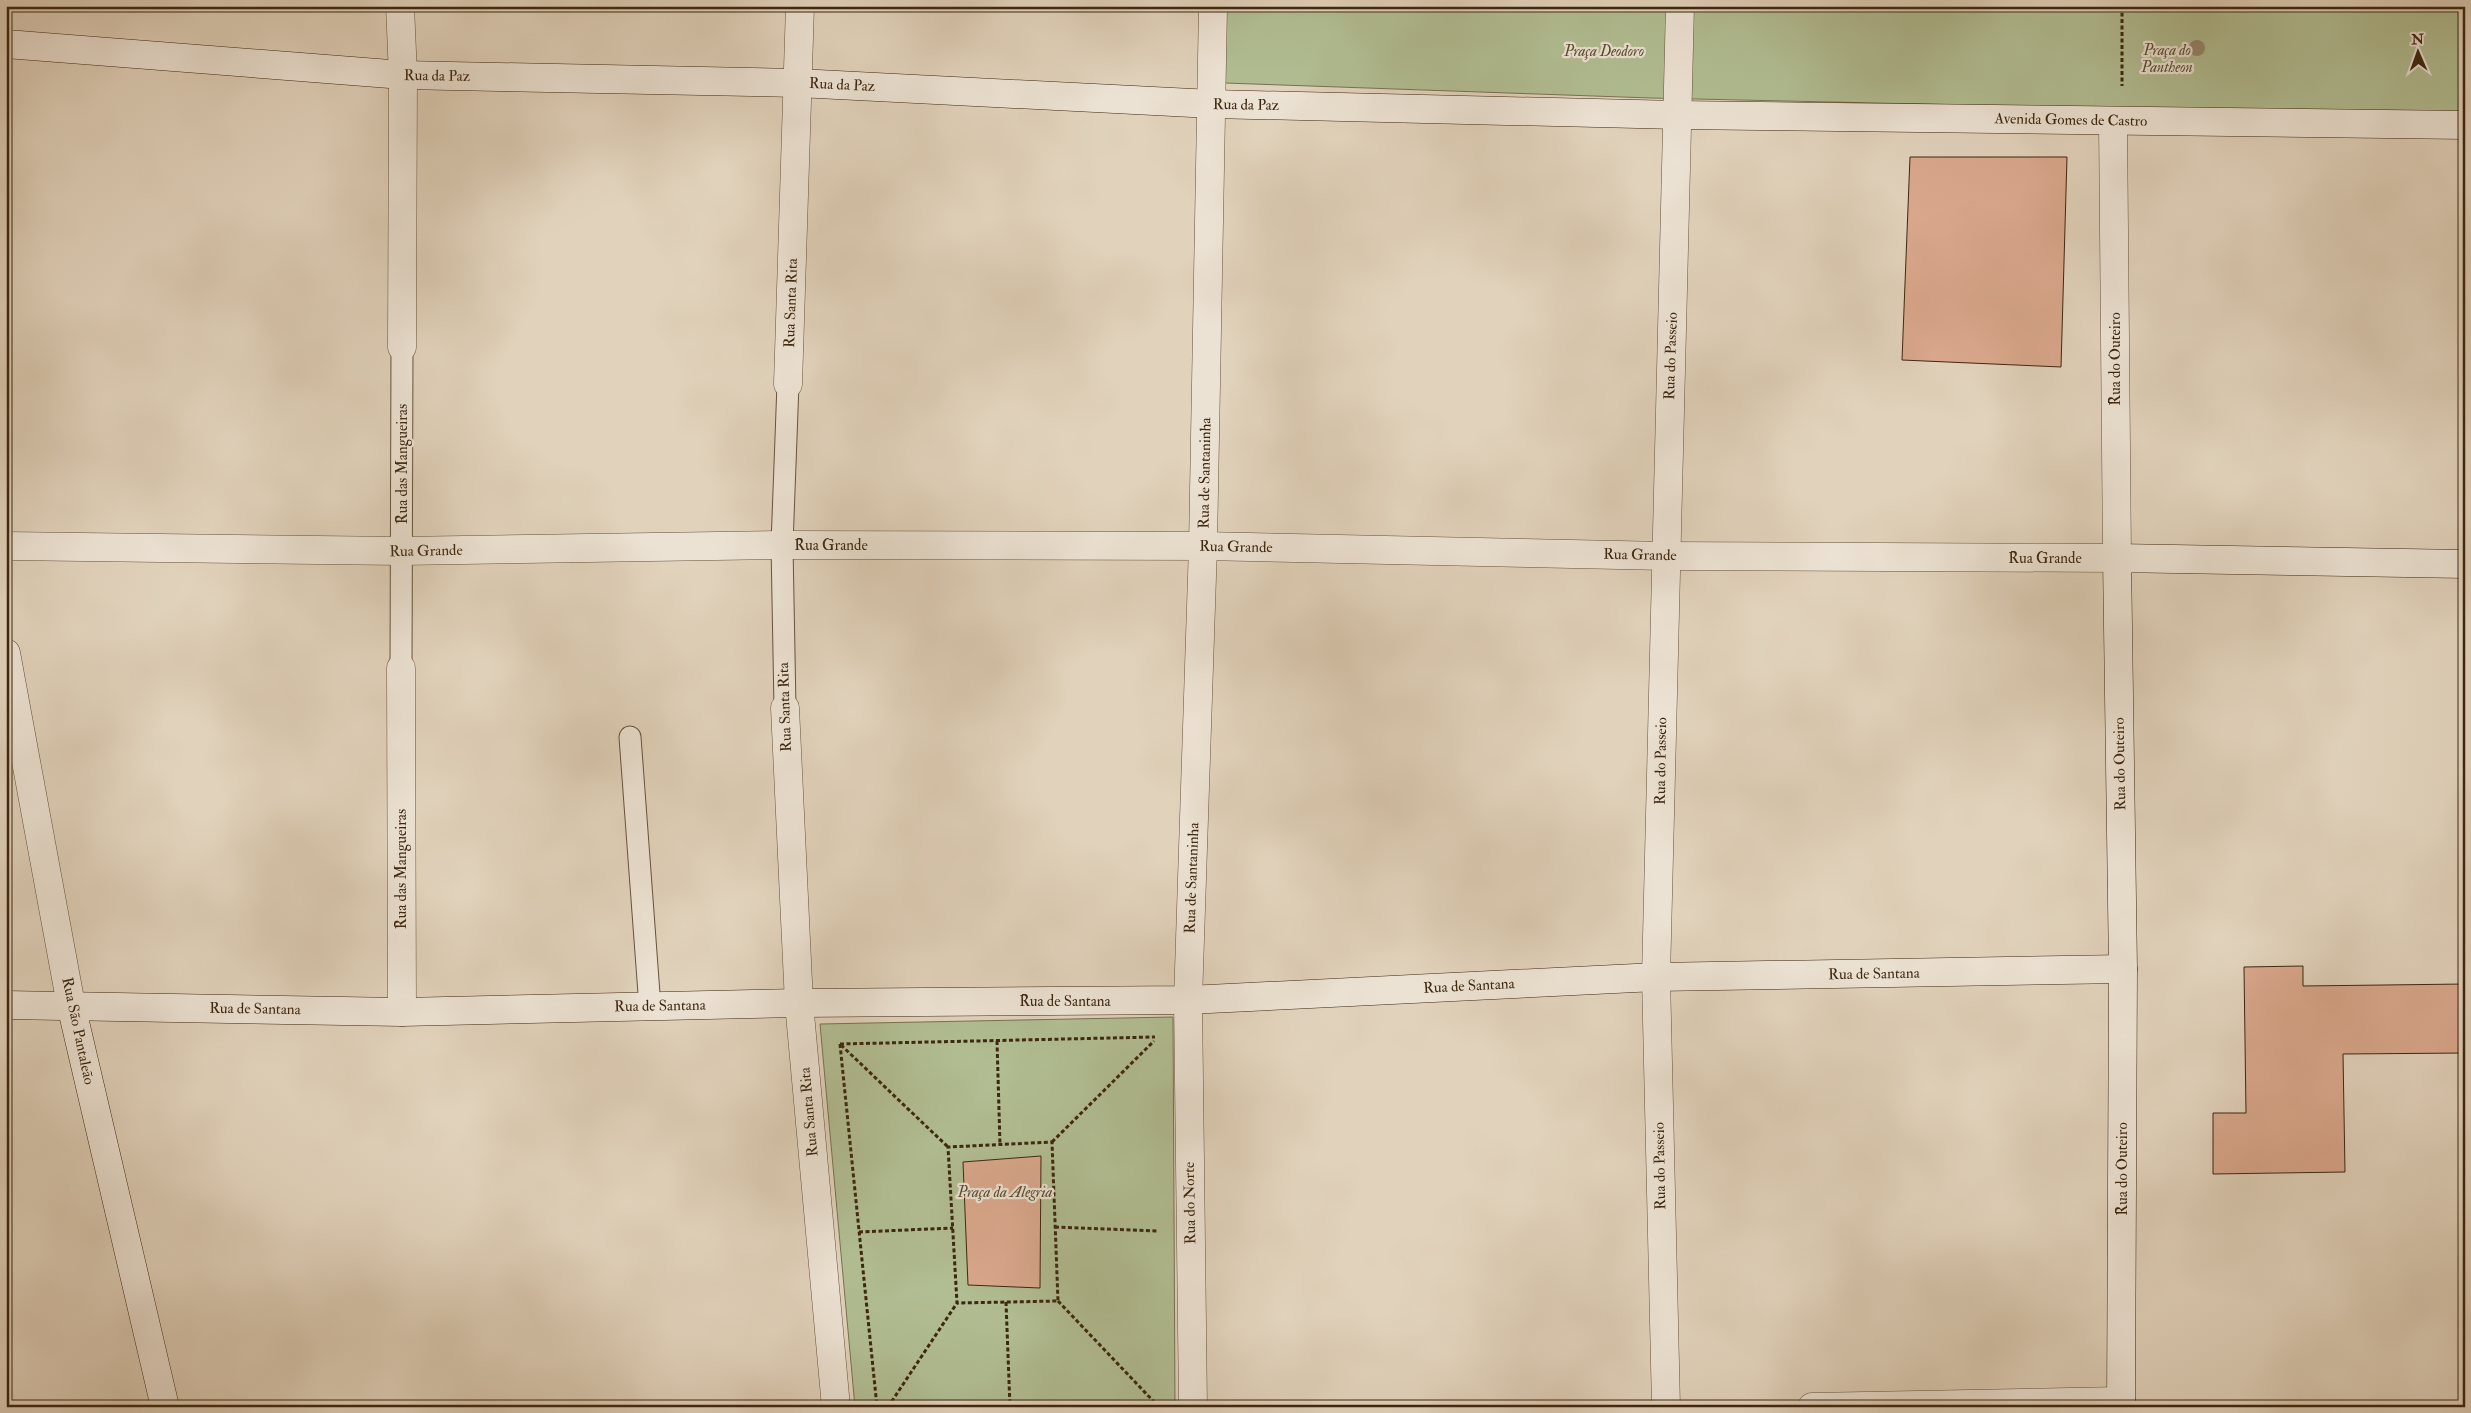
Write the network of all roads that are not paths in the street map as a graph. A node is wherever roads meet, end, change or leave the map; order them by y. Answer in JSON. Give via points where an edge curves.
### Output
{"nodes":[{"id":1,"x":400,"y":6,"type":"edge"},
{"id":2,"x":800,"y":6,"type":"edge"},
{"id":3,"x":1213,"y":6,"type":"edge"},
{"id":4,"x":1680,"y":6,"type":"edge"},
{"id":5,"x":6,"y":44,"type":"edge"},
{"id":6,"x":403,"y":75,"type":"junction"},
{"id":7,"x":798,"y":83,"type":"junction"},
{"id":8,"x":1212,"y":104,"type":"junction"},
{"id":9,"x":1678,"y":115,"type":"junction"},
{"id":10,"x":2118,"y":120,"type":"junction"},
{"id":11,"x":2465,"y":126,"type":"edge"},
{"id":12,"x":402,"y":347,"type":"joint"},
{"id":13,"x":788,"y":384,"type":"joint"},
{"id":14,"x":782,"y":545,"type":"junction"},
{"id":15,"x":6,"y":546,"type":"edge"},
{"id":16,"x":1203,"y":546,"type":"junction"},
{"id":17,"x":401,"y":551,"type":"junction"},
{"id":18,"x":1666,"y":556,"type":"junction"},
{"id":19,"x":2117,"y":558,"type":"junction"},
{"id":20,"x":2465,"y":564,"type":"edge"},
{"id":21,"x":6,"y":653,"type":"edge"},
{"id":22,"x":401,"y":668,"type":"joint"},
{"id":23,"x":785,"y":708,"type":"joint"},
{"id":24,"x":630,"y":737,"type":"dead end"},
{"id":25,"x":2123,"y":969,"type":"junction"},
{"id":26,"x":1656,"y":977,"type":"junction"},
{"id":27,"x":1188,"y":1000,"type":"junction"},
{"id":28,"x":6,"y":1004,"type":"edge"},
{"id":29,"x":799,"y":1004,"type":"junction"},
{"id":30,"x":71,"y":1005,"type":"junction"},
{"id":31,"x":650,"y":1007,"type":"junction"},
{"id":32,"x":402,"y":1012,"type":"junction"},
{"id":33,"x":2121,"y":1404,"type":"edge"},
{"id":34,"x":165,"y":1407,"type":"edge"},
{"id":35,"x":836,"y":1407,"type":"edge"},
{"id":36,"x":1193,"y":1407,"type":"edge"},
{"id":37,"x":1666,"y":1407,"type":"edge"},
{"id":38,"x":1812,"y":1407,"type":"edge"}],
"edges":[{"from":1,"to":6,"type":"street","name":"Rua das Mangueiras"},
{"from":2,"to":7,"type":"street","name":"Rua Santa Rita"},
{"from":3,"to":8,"type":"street","name":"Rua de Santaninha"},
{"from":4,"to":9,"type":"street","name":"Rua do Passeio"},
{"from":5,"to":6,"type":"street","name":"Rua da Paz"},
{"from":6,"to":7,"type":"street","name":"Rua da Paz"},
{"from":6,"to":12,"type":"street","name":"Rua das Mangueiras"},
{"from":7,"to":8,"type":"street","name":"Rua da Paz"},
{"from":7,"to":13,"type":"street","name":"Rua Santa Rita"},
{"from":8,"to":9,"type":"street","name":"Rua da Paz"},
{"from":8,"to":16,"type":"street","name":"Rua de Santaninha"},
{"from":9,"to":10,"type":"street","name":"Avenida Gomes de Castro"},
{"from":9,"to":18,"type":"street","name":"Rua do Passeio"},
{"from":10,"to":11,"type":"street","name":"Avenida Gomes de Castro"},
{"from":10,"to":19,"type":"street","name":"Rua do Outeiro"},
{"from":12,"to":17,"type":"lane","name":"Rua das Mangueiras"},
{"from":13,"to":14,"type":"lane","name":"Rua Santa Rita"},
{"from":14,"to":16,"type":"street","name":"Rua Grande"},
{"from":14,"to":17,"type":"street","name":"Rua Grande"},
{"from":14,"to":23,"type":"lane","name":"Rua Santa Rita"},
{"from":15,"to":17,"type":"street","name":"Rua Grande"},
{"from":16,"to":18,"type":"street","name":"Rua Grande"},
{"from":16,"to":27,"type":"street","name":"Rua de Santaninha"},
{"from":17,"to":22,"type":"lane","name":"Rua das Mangueiras"},
{"from":18,"to":19,"type":"street","name":"Rua Grande"},
{"from":18,"to":26,"type":"street","name":"Rua do Passeio"},
{"from":19,"to":20,"type":"street","name":"Rua Grande"},
{"from":19,"to":25,"type":"street","name":"Rua do Outeiro"},
{"from":21,"to":30,"type":"street","name":"Rua São Pantaleão"},
{"from":22,"to":32,"type":"street","name":"Rua das Mangueiras"},
{"from":23,"to":29,"type":"street","name":"Rua Santa Rita"},
{"from":24,"to":31,"type":"lane"},
{"from":25,"to":26,"type":"street","name":"Rua de Santana"},
{"from":25,"to":33,"type":"street","name":"Rua do Outeiro"},
{"from":26,"to":27,"type":"street","name":"Rua de Santana"},
{"from":26,"to":37,"type":"street","name":"Rua do Passeio"},
{"from":27,"to":29,"type":"street","name":"Rua de Santana"},
{"from":27,"to":36,"type":"street","name":"Rua do Norte"},
{"from":28,"to":30,"type":"street","name":"Rua de Santana"},
{"from":29,"to":31,"type":"street","name":"Rua de Santana"},
{"from":29,"to":35,"type":"street","name":"Rua Santa Rita"},
{"from":30,"to":32,"type":"street","name":"Rua de Santana"},
{"from":30,"to":34,"type":"street","name":"Rua São Pantaleão"},
{"from":31,"to":32,"type":"street","name":"Rua de Santana"},
{"from":33,"to":38,"type":"street"}]}
